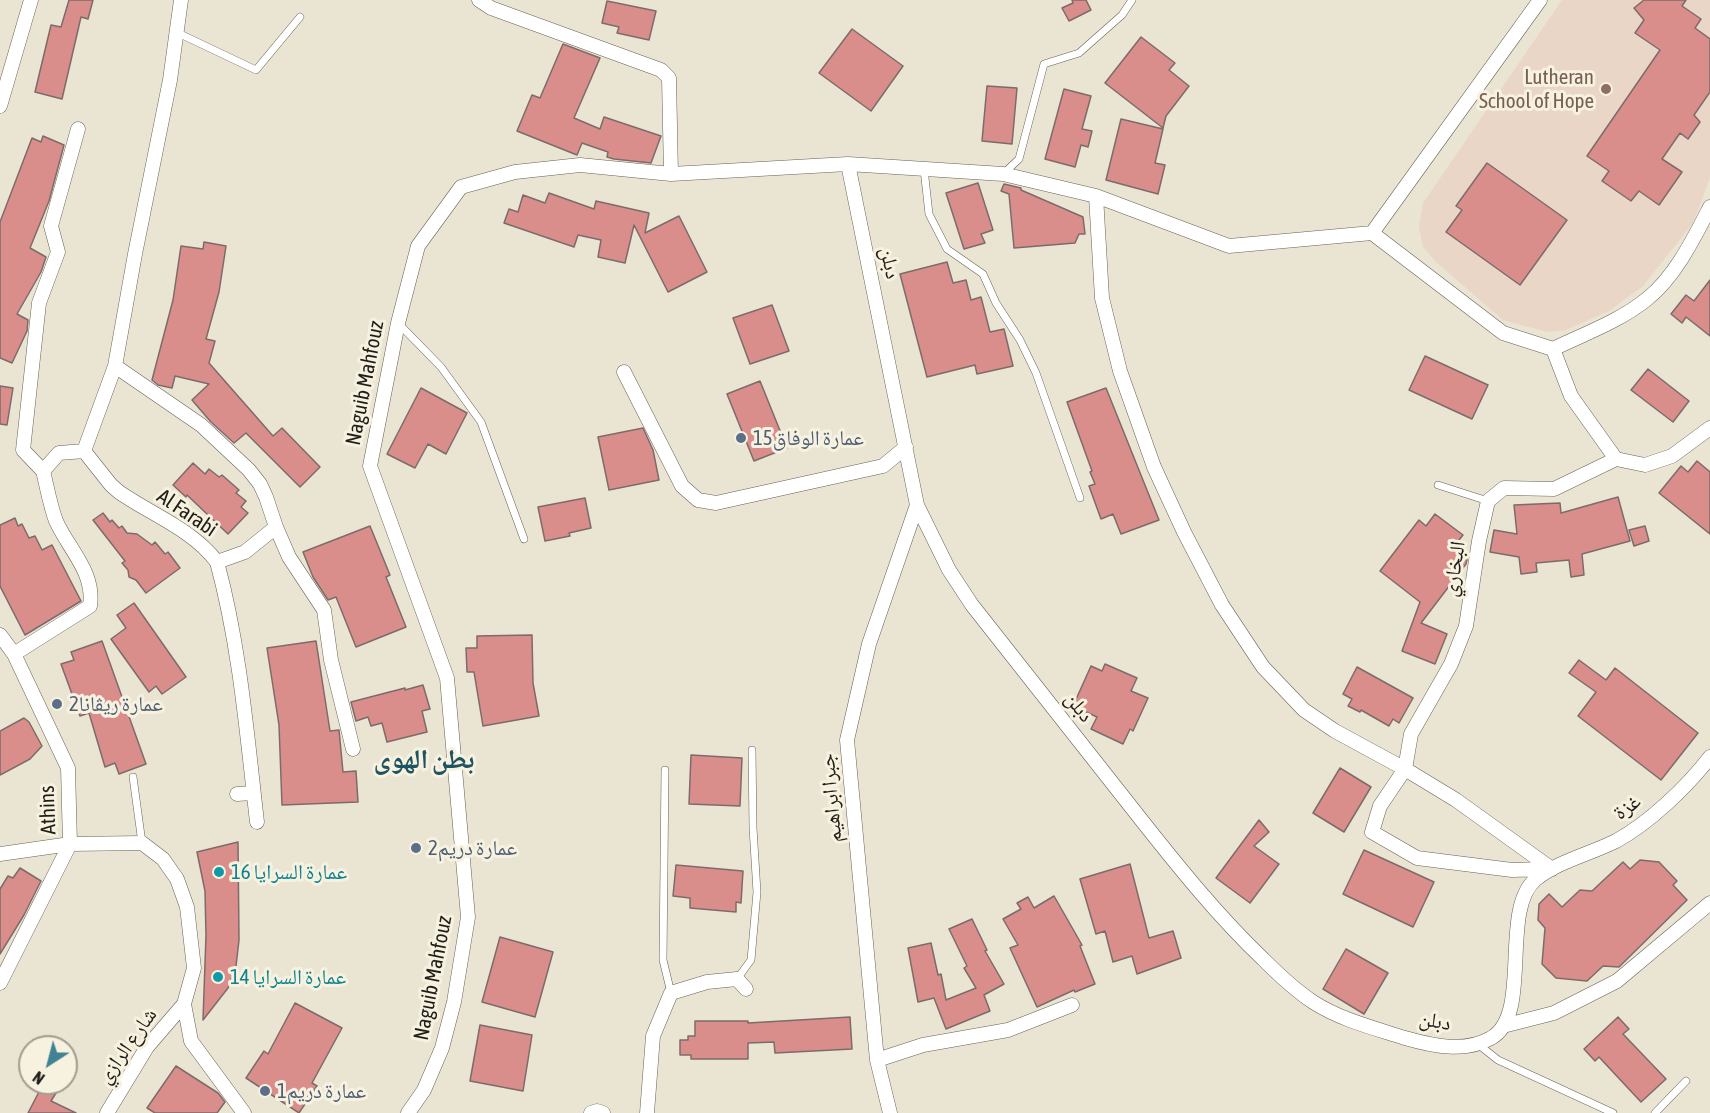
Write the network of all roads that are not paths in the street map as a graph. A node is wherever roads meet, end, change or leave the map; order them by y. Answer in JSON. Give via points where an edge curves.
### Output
{"nodes":[{"id":1,"x":31,"y":0,"type":"edge"},
{"id":2,"x":181,"y":0,"type":"edge"},
{"id":3,"x":479,"y":0,"type":"edge"},
{"id":4,"x":1132,"y":0,"type":"edge"},
{"id":5,"x":1540,"y":0,"type":"edge"},
{"id":6,"x":300,"y":17,"type":"dead end"},
{"id":7,"x":178,"y":33,"type":"junction"},
{"id":8,"x":5,"y":72,"type":"edge"},
{"id":9,"x":0,"y":106,"type":"edge"},
{"id":10,"x":78,"y":129,"type":"dead end"},
{"id":11,"x":848,"y":164,"type":"junction"},
{"id":12,"x":924,"y":169,"type":"junction"},
{"id":13,"x":671,"y":174,"type":"junction"},
{"id":14,"x":1003,"y":174,"type":"junction"},
{"id":15,"x":1096,"y":196,"type":"junction"},
{"id":16,"x":1710,"y":207,"type":"edge"},
{"id":17,"x":1372,"y":233,"type":"junction"},
{"id":18,"x":398,"y":323,"type":"junction"},
{"id":19,"x":1553,"y":349,"type":"junction"},
{"id":20,"x":115,"y":366,"type":"junction"},
{"id":21,"x":624,"y":372,"type":"dead end"},
{"id":22,"x":1710,"y":428,"type":"edge"},
{"id":23,"x":906,"y":447,"type":"junction"},
{"id":24,"x":84,"y":451,"type":"junction"},
{"id":25,"x":1616,"y":459,"type":"junction"},
{"id":26,"x":43,"y":471,"type":"junction"},
{"id":27,"x":1438,"y":485,"type":"dead end"},
{"id":28,"x":1080,"y":498,"type":"dead end"},
{"id":29,"x":1488,"y":501,"type":"junction"},
{"id":30,"x":917,"y":505,"type":"junction"},
{"id":31,"x":276,"y":527,"type":"junction"},
{"id":32,"x":524,"y":539,"type":"dead end"},
{"id":33,"x":217,"y":562,"type":"junction"},
{"id":34,"x":0,"y":635,"type":"edge"},
{"id":35,"x":14,"y":654,"type":"junction"},
{"id":36,"x":353,"y":749,"type":"dead end"},
{"id":37,"x":752,"y":750,"type":"dead end"},
{"id":38,"x":1710,"y":757,"type":"edge"},
{"id":39,"x":1405,"y":769,"type":"junction"},
{"id":40,"x":665,"y":770,"type":"dead end"},
{"id":41,"x":133,"y":777,"type":"dead end"},
{"id":42,"x":254,"y":793,"type":"junction"},
{"id":43,"x":237,"y":795,"type":"dead end"},
{"id":44,"x":257,"y":822,"type":"dead end"},
{"id":45,"x":142,"y":843,"type":"junction"},
{"id":46,"x":70,"y":844,"type":"junction"},
{"id":47,"x":0,"y":854,"type":"edge"},
{"id":48,"x":1552,"y":869,"type":"junction"},
{"id":49,"x":1710,"y":903,"type":"edge"},
{"id":50,"x":0,"y":983,"type":"edge"},
{"id":51,"x":742,"y":984,"type":"joint"},
{"id":52,"x":671,"y":993,"type":"junction"},
{"id":53,"x":184,"y":1004,"type":"junction"},
{"id":54,"x":1071,"y":1005,"type":"dead end"},
{"id":55,"x":1503,"y":1026,"type":"junction"},
{"id":56,"x":1477,"y":1043,"type":"junction"},
{"id":57,"x":877,"y":1060,"type":"junction"},
{"id":58,"x":1686,"y":1081,"type":"dead end"},
{"id":59,"x":107,"y":1113,"type":"edge"},
{"id":60,"x":244,"y":1113,"type":"edge"},
{"id":61,"x":408,"y":1113,"type":"edge"},
{"id":62,"x":591,"y":1113,"type":"edge"},
{"id":63,"x":603,"y":1113,"type":"edge"},
{"id":64,"x":647,"y":1113,"type":"edge"},
{"id":65,"x":890,"y":1113,"type":"edge"},
{"id":66,"x":1613,"y":1113,"type":"edge"},
{"id":67,"x":1655,"y":1113,"type":"edge"}],
"edges":[{"from":1,"to":8,"type":"street"},
{"from":2,"to":7,"type":"street"},
{"from":3,"to":13,"type":"street","via":[[491,8],[661,70],[669,78]]},
{"from":4,"to":14,"type":"lane","via":[[1122,15],[1079,53],[1044,64],[1019,159]]},
{"from":5,"to":17,"type":"street"},
{"from":6,"to":7,"type":"lane","via":[[256,70]]},
{"from":7,"to":20,"type":"street"},
{"from":8,"to":9,"type":"street"},
{"from":10,"to":26,"type":"street","via":[[51,226],[58,252],[39,303],[23,450]]},
{"from":11,"to":12,"type":"street","name":"Naguib Mahfouz"},
{"from":11,"to":13,"type":"street","name":"Naguib Mahfouz"},
{"from":11,"to":23,"type":"street","name":"دبلن"},
{"from":12,"to":14,"type":"street","name":"Naguib Mahfouz"},
{"from":12,"to":28,"type":"lane","via":[[930,214],[947,249],[983,274],[1020,340],[1036,373]]},
{"from":13,"to":18,"type":"street","name":"Naguib Mahfouz","via":[[580,165],[515,172],[461,186],[418,246]]},
{"from":14,"to":15,"type":"street","name":"Naguib Mahfouz"},
{"from":15,"to":17,"type":"street","name":"Naguib Mahfouz","via":[[1229,246]]},
{"from":15,"to":39,"type":"street","via":[[1102,298],[1120,371],[1154,467],[1222,605],[1263,667],[1304,710]]},
{"from":16,"to":19,"type":"street","via":[[1671,272],[1648,298],[1623,315]]},
{"from":17,"to":19,"type":"street","via":[[1503,333]]},
{"from":18,"to":32,"type":"lane","via":[[441,367],[481,422]]},
{"from":18,"to":61,"type":"street","name":"Naguib Mahfouz","via":[[370,466],[447,678],[468,917],[442,1048],[424,1090]]},
{"from":19,"to":25,"type":"street","via":[[1571,396]]},
{"from":20,"to":24,"type":"street"},
{"from":20,"to":31,"type":"street","via":[[201,425],[249,470],[266,496]]},
{"from":21,"to":23,"type":"street","via":[[682,486],[698,500],[716,503],[883,466]]},
{"from":22,"to":25,"type":"street","via":[[1672,456],[1646,465]]},
{"from":23,"to":30,"type":"street","name":"دبلن"},
{"from":24,"to":26,"type":"street","via":[[59,453]]},
{"from":24,"to":33,"type":"street","name":"Al Farabi","via":[[119,492],[194,538]]},
{"from":25,"to":29,"type":"street","via":[[1554,489],[1504,489]]},
{"from":26,"to":35,"type":"street","via":[[56,520],[89,579],[92,594],[90,606]]},
{"from":27,"to":29,"type":"lane"},
{"from":29,"to":39,"type":"street","name":"البخاري","via":[[1466,626],[1451,664],[1411,734]]},
{"from":30,"to":56,"type":"street","name":"دبلن","via":[[949,570],[972,605],[1233,931],[1313,1002],[1355,1023],[1425,1044],[1465,1047]]},
{"from":30,"to":57,"type":"street","name":"جبرا ابراهيم","via":[[869,644],[847,740]]},
{"from":31,"to":33,"type":"street","name":"Al Farabi","via":[[245,552]]},
{"from":31,"to":36,"type":"street","via":[[290,557],[324,609],[331,660]]},
{"from":33,"to":42,"type":"street","via":[[238,661]]},
{"from":34,"to":35,"type":"street","name":"Athins"},
{"from":35,"to":46,"type":"street","name":"Athins","via":[[68,768]]},
{"from":37,"to":51,"type":"lane","via":[[757,892],[751,960]]},
{"from":38,"to":48,"type":"street","name":"غزة","via":[[1663,807],[1617,840]]},
{"from":39,"to":48,"type":"street","via":[[1456,800]]},
{"from":39,"to":48,"type":"street","via":[[1380,806],[1372,832],[1417,858],[1512,870]]},
{"from":40,"to":52,"type":"lane","via":[[663,960]]},
{"from":41,"to":45,"type":"lane"},
{"from":42,"to":43,"type":"street"},
{"from":42,"to":44,"type":"street"},
{"from":45,"to":46,"type":"street"},
{"from":45,"to":53,"type":"street","via":[[163,859],[177,879],[186,907],[194,968]]},
{"from":46,"to":47,"type":"street"},
{"from":46,"to":50,"type":"street","name":"Athins"},
{"from":48,"to":55,"type":"street","via":[[1534,881],[1522,901],[1514,998]]},
{"from":49,"to":55,"type":"street","via":[[1617,981],[1554,1013]]},
{"from":51,"to":52,"type":"street","via":[[707,982]]},
{"from":52,"to":64,"type":"street","via":[[653,1036]]},
{"from":53,"to":59,"type":"street","name":"شارع الرازي","via":[[147,1047]]},
{"from":53,"to":60,"type":"street","via":[[191,1041]]},
{"from":54,"to":57,"type":"street","via":[[1008,1030],[923,1045]]},
{"from":55,"to":56,"type":"street","name":"دبلن","via":[[1492,1038]]},
{"from":56,"to":66,"type":"lane","via":[[1498,1060]]},
{"from":57,"to":65,"type":"street","name":"جبرا ابراهيم"},
{"from":58,"to":67,"type":"lane"},
{"from":62,"to":63,"type":"street"}]}
